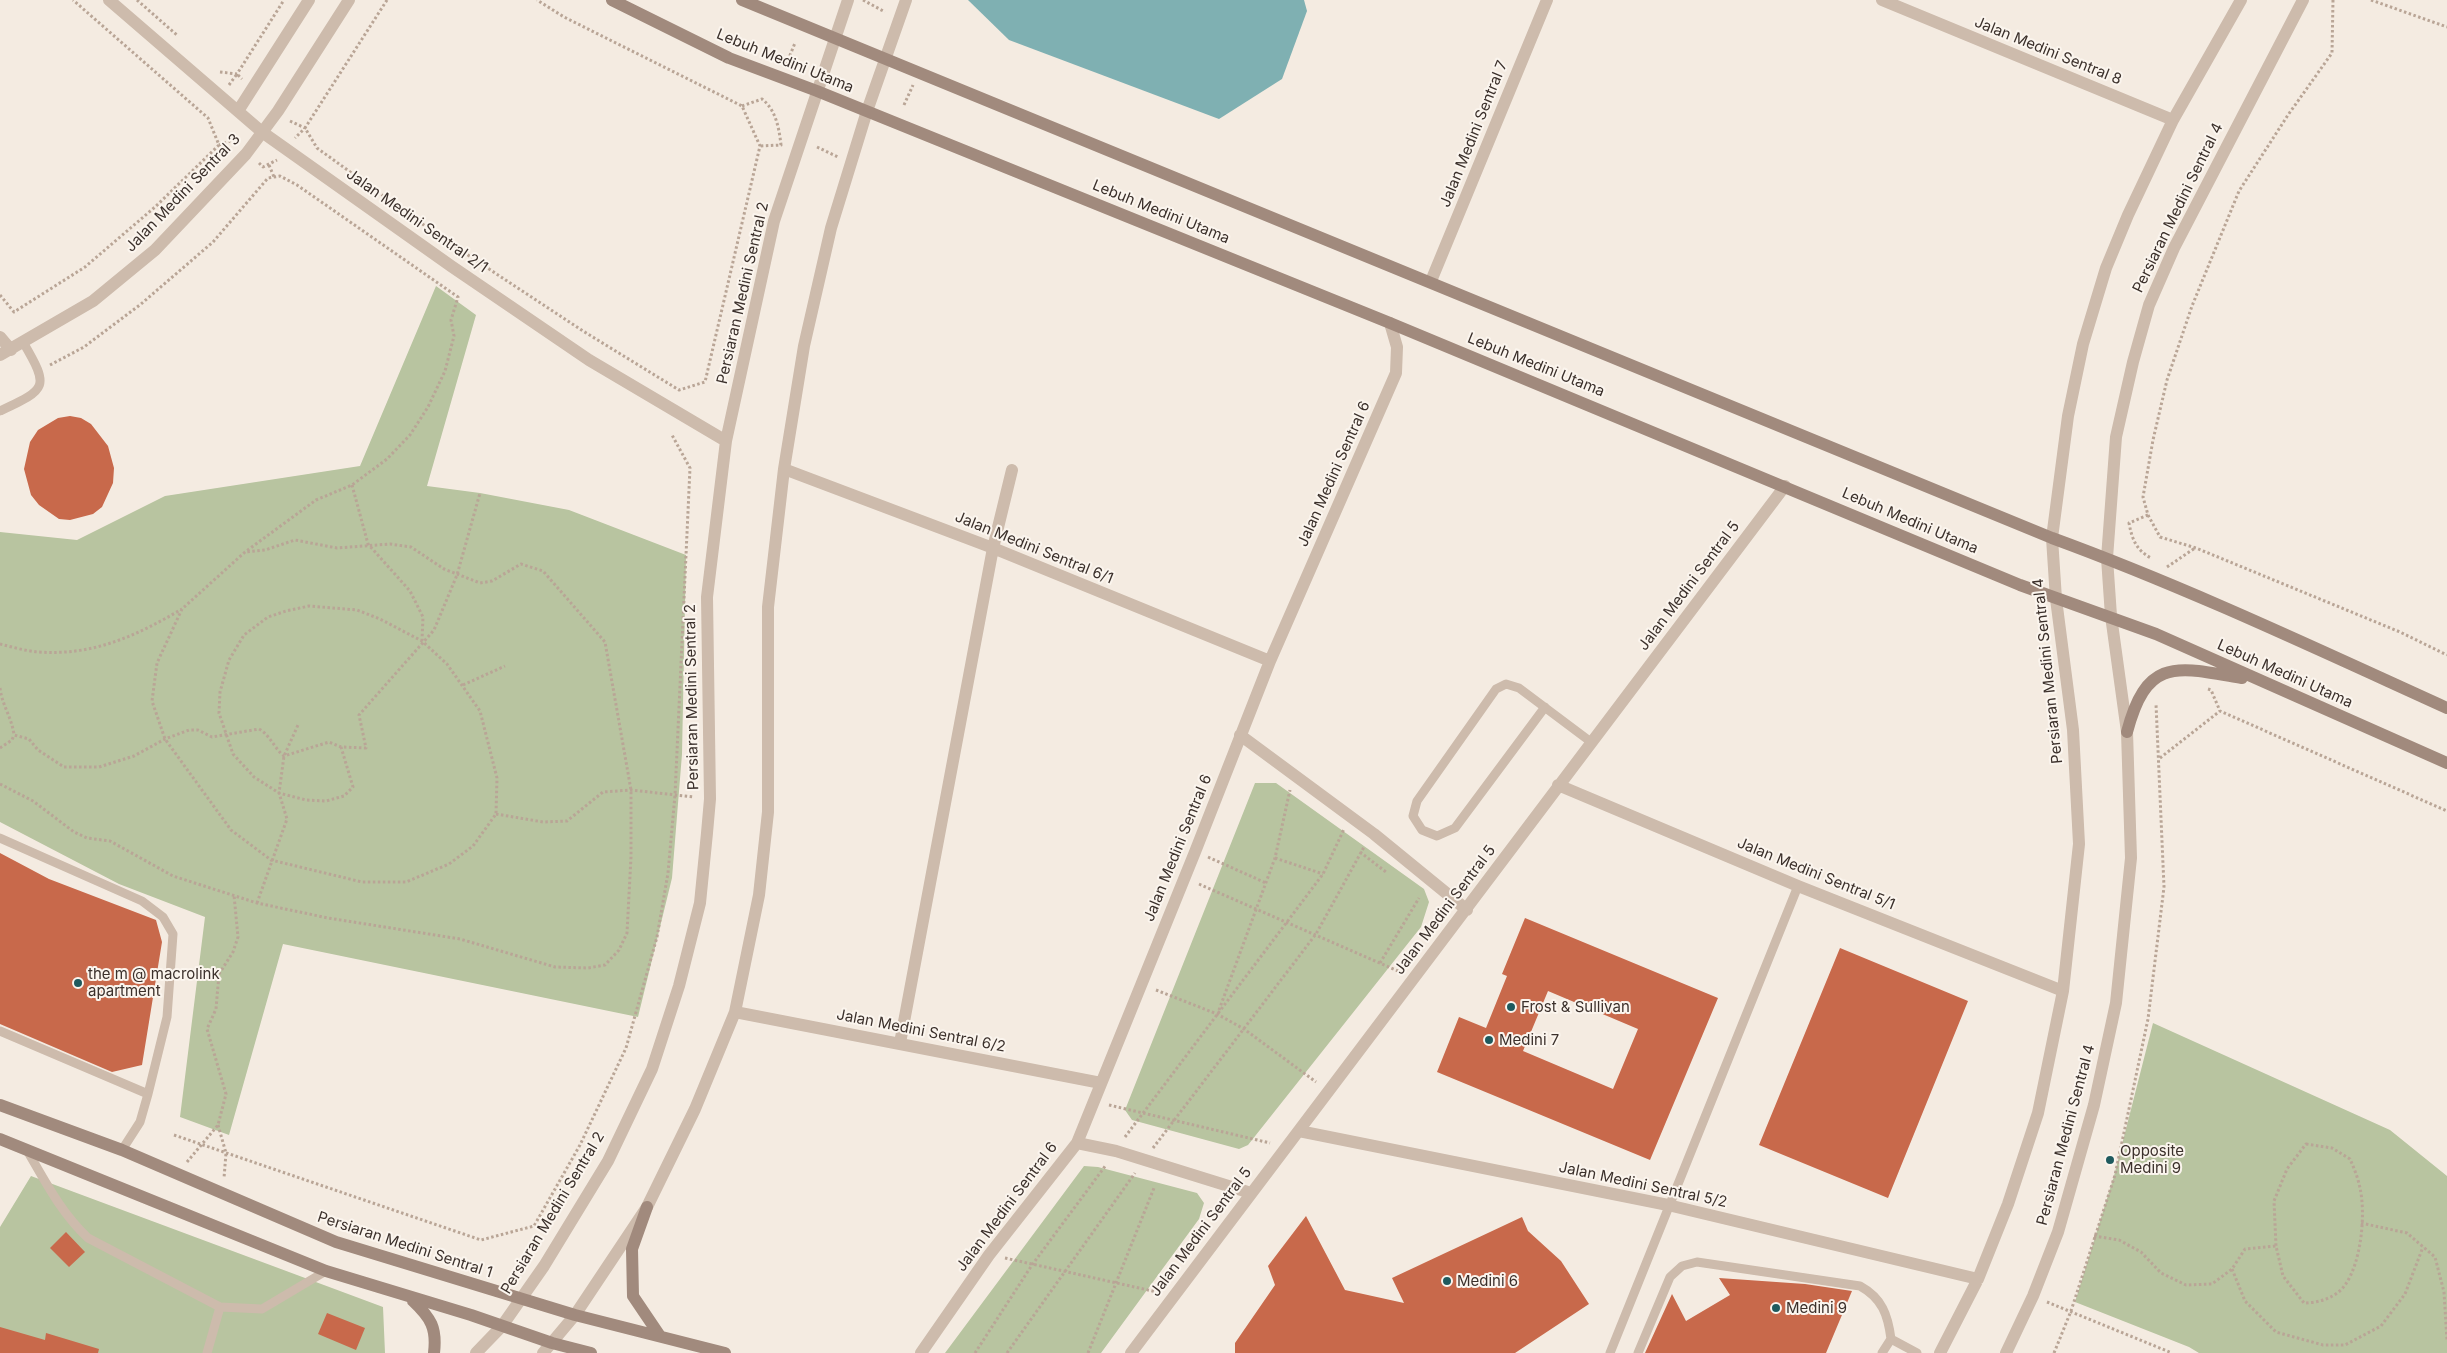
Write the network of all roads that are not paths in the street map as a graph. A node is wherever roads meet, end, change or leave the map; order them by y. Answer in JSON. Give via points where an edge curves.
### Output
{"nodes":[{"id":1,"x":109,"y":0,"type":"edge"},
{"id":2,"x":309,"y":0,"type":"edge"},
{"id":3,"x":349,"y":0,"type":"edge"},
{"id":4,"x":612,"y":0,"type":"edge"},
{"id":5,"x":742,"y":0,"type":"edge"},
{"id":6,"x":848,"y":0,"type":"edge"},
{"id":7,"x":906,"y":0,"type":"edge"},
{"id":8,"x":1547,"y":0,"type":"edge"},
{"id":9,"x":1882,"y":0,"type":"edge"},
{"id":10,"x":2241,"y":0,"type":"edge"},
{"id":11,"x":2303,"y":0,"type":"edge"},
{"id":12,"x":836,"y":38,"type":"junction"},
{"id":13,"x":885,"y":59,"type":"junction"},
{"id":14,"x":817,"y":91,"type":"junction"},
{"id":15,"x":238,"y":111,"type":"junction"},
{"id":16,"x":867,"y":111,"type":"junction"},
{"id":17,"x":2174,"y":120,"type":"junction"},
{"id":18,"x":262,"y":132,"type":"junction"},
{"id":19,"x":1431,"y":281,"type":"junction"},
{"id":20,"x":1390,"y":323,"type":"junction"},
{"id":21,"x":0,"y":337,"type":"edge"},
{"id":22,"x":24,"y":342,"type":"junction"},
{"id":23,"x":5,"y":353,"type":"edge"},
{"id":24,"x":0,"y":410,"type":"edge"},
{"id":25,"x":726,"y":441,"type":"junction"},
{"id":26,"x":784,"y":469,"type":"junction"},
{"id":27,"x":1012,"y":470,"type":"dead end"},
{"id":28,"x":1785,"y":486,"type":"junction"},
{"id":29,"x":2052,"y":538,"type":"junction"},
{"id":30,"x":993,"y":548,"type":"junction"},
{"id":31,"x":2107,"y":558,"type":"junction"},
{"id":32,"x":2056,"y":599,"type":"junction"},
{"id":33,"x":2111,"y":616,"type":"junction"},
{"id":34,"x":1270,"y":661,"type":"junction"},
{"id":35,"x":2259,"y":680,"type":"junction"},
{"id":36,"x":1544,"y":707,"type":"junction"},
{"id":37,"x":2447,"y":708,"type":"edge"},
{"id":38,"x":2127,"y":732,"type":"junction"},
{"id":39,"x":1240,"y":735,"type":"junction"},
{"id":40,"x":1591,"y":742,"type":"junction"},
{"id":41,"x":2447,"y":763,"type":"edge"},
{"id":42,"x":1558,"y":785,"type":"junction"},
{"id":43,"x":0,"y":838,"type":"edge"},
{"id":44,"x":1798,"y":886,"type":"junction"},
{"id":45,"x":1467,"y":910,"type":"junction"},
{"id":46,"x":2063,"y":991,"type":"junction"},
{"id":47,"x":735,"y":1012,"type":"junction"},
{"id":48,"x":0,"y":1031,"type":"edge"},
{"id":49,"x":900,"y":1043,"type":"junction"},
{"id":50,"x":1101,"y":1082,"type":"junction"},
{"id":51,"x":148,"y":1094,"type":"junction"},
{"id":52,"x":0,"y":1105,"type":"edge"},
{"id":53,"x":1299,"y":1131,"type":"junction"},
{"id":54,"x":0,"y":1138,"type":"edge"},
{"id":55,"x":1077,"y":1143,"type":"junction"},
{"id":56,"x":122,"y":1150,"type":"junction"},
{"id":57,"x":28,"y":1152,"type":"junction"},
{"id":58,"x":1251,"y":1193,"type":"junction"},
{"id":59,"x":1668,"y":1205,"type":"junction"},
{"id":60,"x":647,"y":1207,"type":"junction"},
{"id":61,"x":326,"y":1270,"type":"junction"},
{"id":62,"x":1978,"y":1279,"type":"junction"},
{"id":63,"x":410,"y":1298,"type":"junction"},
{"id":64,"x":522,"y":1298,"type":"junction"},
{"id":65,"x":220,"y":1307,"type":"junction"},
{"id":66,"x":575,"y":1315,"type":"junction"},
{"id":67,"x":502,"y":1326,"type":"junction"},
{"id":68,"x":660,"y":1336,"type":"junction"},
{"id":69,"x":1891,"y":1339,"type":"junction"},
{"id":70,"x":547,"y":1348,"type":"edge"},
{"id":71,"x":207,"y":1353,"type":"edge"},
{"id":72,"x":434,"y":1353,"type":"edge"},
{"id":73,"x":476,"y":1353,"type":"edge"},
{"id":74,"x":591,"y":1353,"type":"edge"},
{"id":75,"x":725,"y":1353,"type":"edge"},
{"id":76,"x":921,"y":1353,"type":"edge"},
{"id":77,"x":1131,"y":1353,"type":"edge"},
{"id":78,"x":1610,"y":1353,"type":"edge"},
{"id":79,"x":1638,"y":1353,"type":"edge"},
{"id":80,"x":1882,"y":1353,"type":"edge"},
{"id":81,"x":1917,"y":1353,"type":"edge"},
{"id":82,"x":1940,"y":1353,"type":"edge"},
{"id":83,"x":2006,"y":1353,"type":"edge"}],
"edges":[{"from":1,"to":15,"type":"street","name":"Jalan Medini Sentral 2/1"},
{"from":2,"to":15,"type":"street"},
{"from":3,"to":18,"type":"street","name":"Jalan Medini Sentral 3"},
{"from":4,"to":14,"type":"main road","name":"Lebuh Medini Utama","via":[[729,58]]},
{"from":5,"to":12,"type":"main road"},
{"from":6,"to":12,"type":"street","name":"Persiaran Medini Sentral 2"},
{"from":7,"to":13,"type":"street"},
{"from":8,"to":19,"type":"street","name":"Jalan Medini Sentral 7"},
{"from":9,"to":17,"type":"street","name":"Jalan Medini Sentral 8"},
{"from":10,"to":17,"type":"street","name":"Persiaran Medini Sentral 4"},
{"from":11,"to":31,"type":"street","name":"Persiaran Medini Sentral 4","via":[[2182,231],[2149,306],[2116,437]]},
{"from":12,"to":13,"type":"main road"},
{"from":12,"to":14,"type":"street","name":"Persiaran Medini Sentral 2"},
{"from":13,"to":16,"type":"street"},
{"from":13,"to":19,"type":"main road"},
{"from":14,"to":16,"type":"main road","name":"Lebuh Medini Utama"},
{"from":14,"to":25,"type":"street","name":"Persiaran Medini Sentral 2","via":[[774,221]]},
{"from":15,"to":18,"type":"street","name":"Jalan Medini Sentral 2/1"},
{"from":16,"to":20,"type":"main road","name":"Lebuh Medini Utama"},
{"from":16,"to":26,"type":"street","via":[[828,237],[804,346]]},
{"from":17,"to":29,"type":"street","name":"Persiaran Medini Sentral 4","via":[[2106,268],[2083,344],[2068,416]]},
{"from":18,"to":22,"type":"street","name":"Jalan Medini Sentral 3","via":[[246,154],[154,250],[93,300]]},
{"from":18,"to":25,"type":"street","name":"Jalan Medini Sentral 2/1","via":[[588,360]]},
{"from":19,"to":29,"type":"main road"},
{"from":20,"to":28,"type":"main road","name":"Lebuh Medini Utama"},
{"from":20,"to":34,"type":"street","name":"Jalan Medini Sentral 6","via":[[1397,347],[1396,373]]},
{"from":21,"to":23,"type":"street"},
{"from":22,"to":23,"type":"street","name":"Jalan Medini Sentral 3"},
{"from":22,"to":24,"type":"lane","via":[[40,370],[38,389],[31,396]]},
{"from":25,"to":64,"type":"street","name":"Persiaran Medini Sentral 2","via":[[707,597],[710,799],[700,903],[679,986],[652,1069],[608,1161]]},
{"from":26,"to":30,"type":"street","name":"Jalan Medini Sentral 6/1"},
{"from":26,"to":47,"type":"street","via":[[768,607],[768,812],[758,896]]},
{"from":27,"to":30,"type":"street"},
{"from":28,"to":32,"type":"main road","name":"Lebuh Medini Utama"},
{"from":28,"to":40,"type":"street","name":"Jalan Medini Sentral 5"},
{"from":29,"to":31,"type":"main road"},
{"from":29,"to":32,"type":"street","name":"Persiaran Medini Sentral 4"},
{"from":30,"to":34,"type":"street","name":"Jalan Medini Sentral 6/1"},
{"from":30,"to":49,"type":"street"},
{"from":31,"to":33,"type":"street","name":"Persiaran Medini Sentral 4"},
{"from":31,"to":37,"type":"main road"},
{"from":32,"to":33,"type":"main road","name":"Lebuh Medini Utama"},
{"from":32,"to":46,"type":"street","name":"Persiaran Medini Sentral 4","via":[[2072,730],[2079,844]]},
{"from":33,"to":35,"type":"main road","name":"Lebuh Medini Utama"},
{"from":33,"to":38,"type":"street","name":"Persiaran Medini Sentral 4"},
{"from":34,"to":39,"type":"street","name":"Jalan Medini Sentral 6"},
{"from":35,"to":38,"type":"main road","via":[[2186,669],[2170,670],[2154,679],[2143,692],[2134,706]]},
{"from":35,"to":41,"type":"main road","name":"Lebuh Medini Utama"},
{"from":36,"to":36,"type":"lane","via":[[1519,688],[1506,684],[1496,689],[1417,800],[1413,816],[1422,830],[1437,836],[1455,828]]},
{"from":36,"to":40,"type":"lane"},
{"from":38,"to":83,"type":"street","name":"Persiaran Medini Sentral 4","via":[[2131,858],[2116,1003],[2094,1105],[2058,1232]]},
{"from":39,"to":45,"type":"street","via":[[1374,834]]},
{"from":39,"to":50,"type":"street","name":"Jalan Medini Sentral 6","via":[[1196,852]]},
{"from":40,"to":42,"type":"street","name":"Jalan Medini Sentral 5"},
{"from":42,"to":44,"type":"street","name":"Jalan Medini Sentral 5/1"},
{"from":42,"to":45,"type":"street","name":"Jalan Medini Sentral 5"},
{"from":43,"to":51,"type":"lane","via":[[142,901],[163,916],[173,934],[170,989],[167,1017]]},
{"from":44,"to":46,"type":"street","name":"Jalan Medini Sentral 5/1"},
{"from":44,"to":59,"type":"lane"},
{"from":45,"to":53,"type":"street","name":"Jalan Medini Sentral 5"},
{"from":46,"to":62,"type":"street","name":"Persiaran Medini Sentral 4","via":[[2038,1113],[2008,1204]]},
{"from":47,"to":49,"type":"street","name":"Jalan Medini Sentral 6/2"},
{"from":47,"to":60,"type":"street","via":[[695,1109]]},
{"from":48,"to":51,"type":"lane"},
{"from":49,"to":50,"type":"street","name":"Jalan Medini Sentral 6/2"},
{"from":50,"to":55,"type":"street","name":"Jalan Medini Sentral 6"},
{"from":51,"to":56,"type":"lane","via":[[140,1122]]},
{"from":52,"to":56,"type":"main road","name":"Persiaran Medini Sentral 1"},
{"from":53,"to":58,"type":"street","name":"Jalan Medini Sentral 5"},
{"from":53,"to":59,"type":"street","name":"Jalan Medini Sentral 5/2"},
{"from":54,"to":57,"type":"main road"},
{"from":55,"to":58,"type":"street","via":[[1116,1151]]},
{"from":55,"to":76,"type":"street","name":"Jalan Medini Sentral 6","via":[[989,1255]]},
{"from":56,"to":64,"type":"main road","name":"Persiaran Medini Sentral 1","via":[[336,1242]]},
{"from":57,"to":61,"type":"main road"},
{"from":57,"to":65,"type":"lane","via":[[63,1210],[88,1238]]},
{"from":58,"to":77,"type":"street","name":"Jalan Medini Sentral 5"},
{"from":59,"to":62,"type":"street","name":"Jalan Medini Sentral 5/2"},
{"from":59,"to":78,"type":"lane"},
{"from":60,"to":66,"type":"street"},
{"from":60,"to":68,"type":"main road","via":[[632,1249],[633,1296]]},
{"from":61,"to":63,"type":"main road"},
{"from":61,"to":65,"type":"lane","via":[[262,1309]]},
{"from":62,"to":82,"type":"street","name":"Persiaran Medini Sentral 4"},
{"from":63,"to":67,"type":"main road"},
{"from":63,"to":72,"type":"main road","via":[[428,1315],[436,1339]]},
{"from":64,"to":66,"type":"main road","name":"Persiaran Medini Sentral 1"},
{"from":64,"to":67,"type":"street","name":"Persiaran Medini Sentral 2"},
{"from":65,"to":71,"type":"lane"},
{"from":66,"to":68,"type":"main road","name":"Persiaran Medini Sentral 1"},
{"from":66,"to":70,"type":"street"},
{"from":67,"to":70,"type":"main road"},
{"from":67,"to":73,"type":"street","name":"Persiaran Medini Sentral 2"},
{"from":68,"to":75,"type":"main road","name":"Persiaran Medini Sentral 1"},
{"from":69,"to":79,"type":"lane","via":[[1883,1306],[1872,1293],[1860,1286],[1697,1262],[1682,1266],[1670,1277]]},
{"from":69,"to":80,"type":"lane"},
{"from":69,"to":81,"type":"lane"},
{"from":70,"to":74,"type":"main road"}]}
